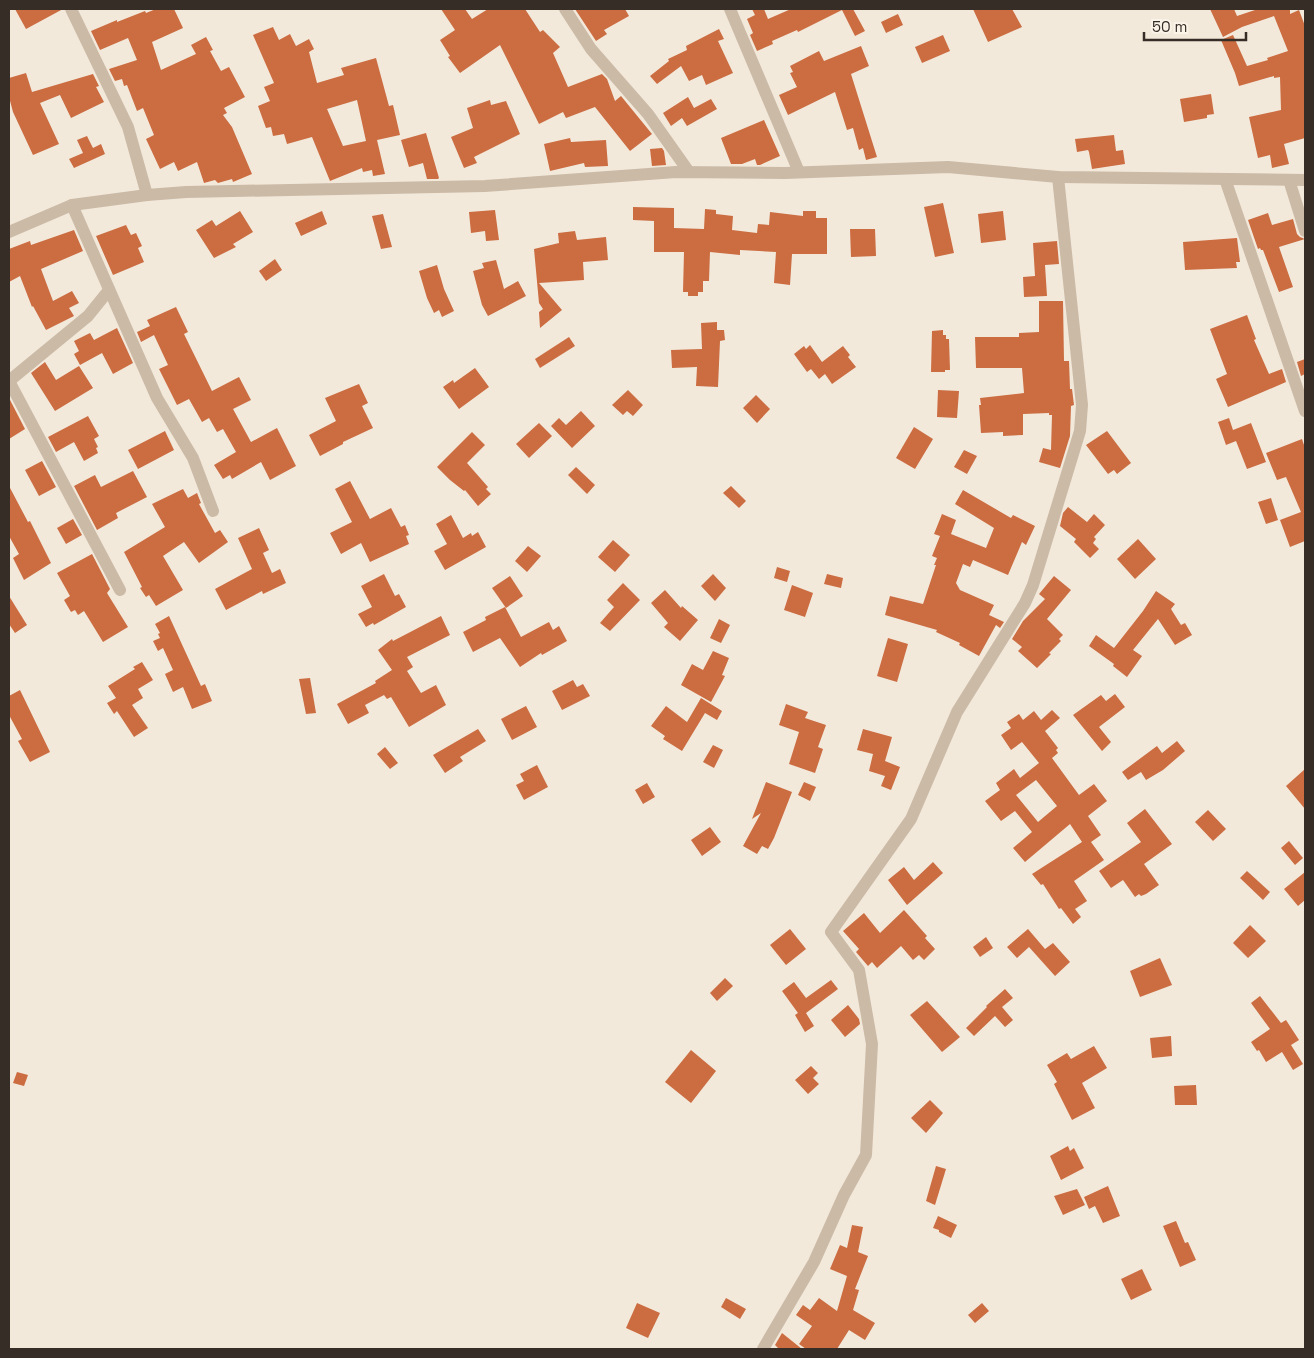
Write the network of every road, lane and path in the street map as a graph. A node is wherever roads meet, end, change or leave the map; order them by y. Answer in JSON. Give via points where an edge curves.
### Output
{"nodes":[{"id":1,"x":72,"y":9,"type":"edge"},
{"id":2,"x":565,"y":9,"type":"edge"},
{"id":3,"x":730,"y":9,"type":"edge"},
{"id":4,"x":689,"y":172,"type":"junction"},
{"id":5,"x":799,"y":172,"type":"junction"},
{"id":6,"x":1058,"y":177,"type":"junction"},
{"id":7,"x":1225,"y":179,"type":"junction"},
{"id":8,"x":1289,"y":180,"type":"junction"},
{"id":9,"x":1305,"y":180,"type":"edge"},
{"id":10,"x":147,"y":195,"type":"junction"},
{"id":11,"x":72,"y":206,"type":"junction"},
{"id":12,"x":1305,"y":231,"type":"edge"},
{"id":13,"x":9,"y":232,"type":"edge"},
{"id":14,"x":110,"y":290,"type":"junction"},
{"id":15,"x":9,"y":381,"type":"edge"},
{"id":16,"x":1305,"y":411,"type":"edge"},
{"id":17,"x":212,"y":511,"type":"dead end"},
{"id":18,"x":120,"y":590,"type":"dead end"},
{"id":19,"x":763,"y":1349,"type":"edge"}],
"edges":[{"from":1,"to":10,"type":"street","via":[[128,127]]},
{"from":2,"to":4,"type":"street","via":[[591,49],[648,114]]},
{"from":3,"to":5,"type":"street"},
{"from":4,"to":5,"type":"street"},
{"from":4,"to":10,"type":"street","via":[[485,186]]},
{"from":5,"to":6,"type":"street","via":[[948,167]]},
{"from":6,"to":7,"type":"street"},
{"from":6,"to":19,"type":"street","via":[[1082,405],[1080,431],[1025,603],[957,712],[911,819],[831,932],[859,970],[870,1030],[866,1154],[814,1262]]},
{"from":7,"to":8,"type":"street"},
{"from":7,"to":16,"type":"street"},
{"from":8,"to":9,"type":"street"},
{"from":8,"to":12,"type":"street"},
{"from":10,"to":11,"type":"street"},
{"from":11,"to":13,"type":"street"},
{"from":11,"to":14,"type":"street"},
{"from":14,"to":15,"type":"street","via":[[88,316]]},
{"from":14,"to":17,"type":"street","via":[[157,398],[193,458]]},
{"from":15,"to":18,"type":"street"}]}
